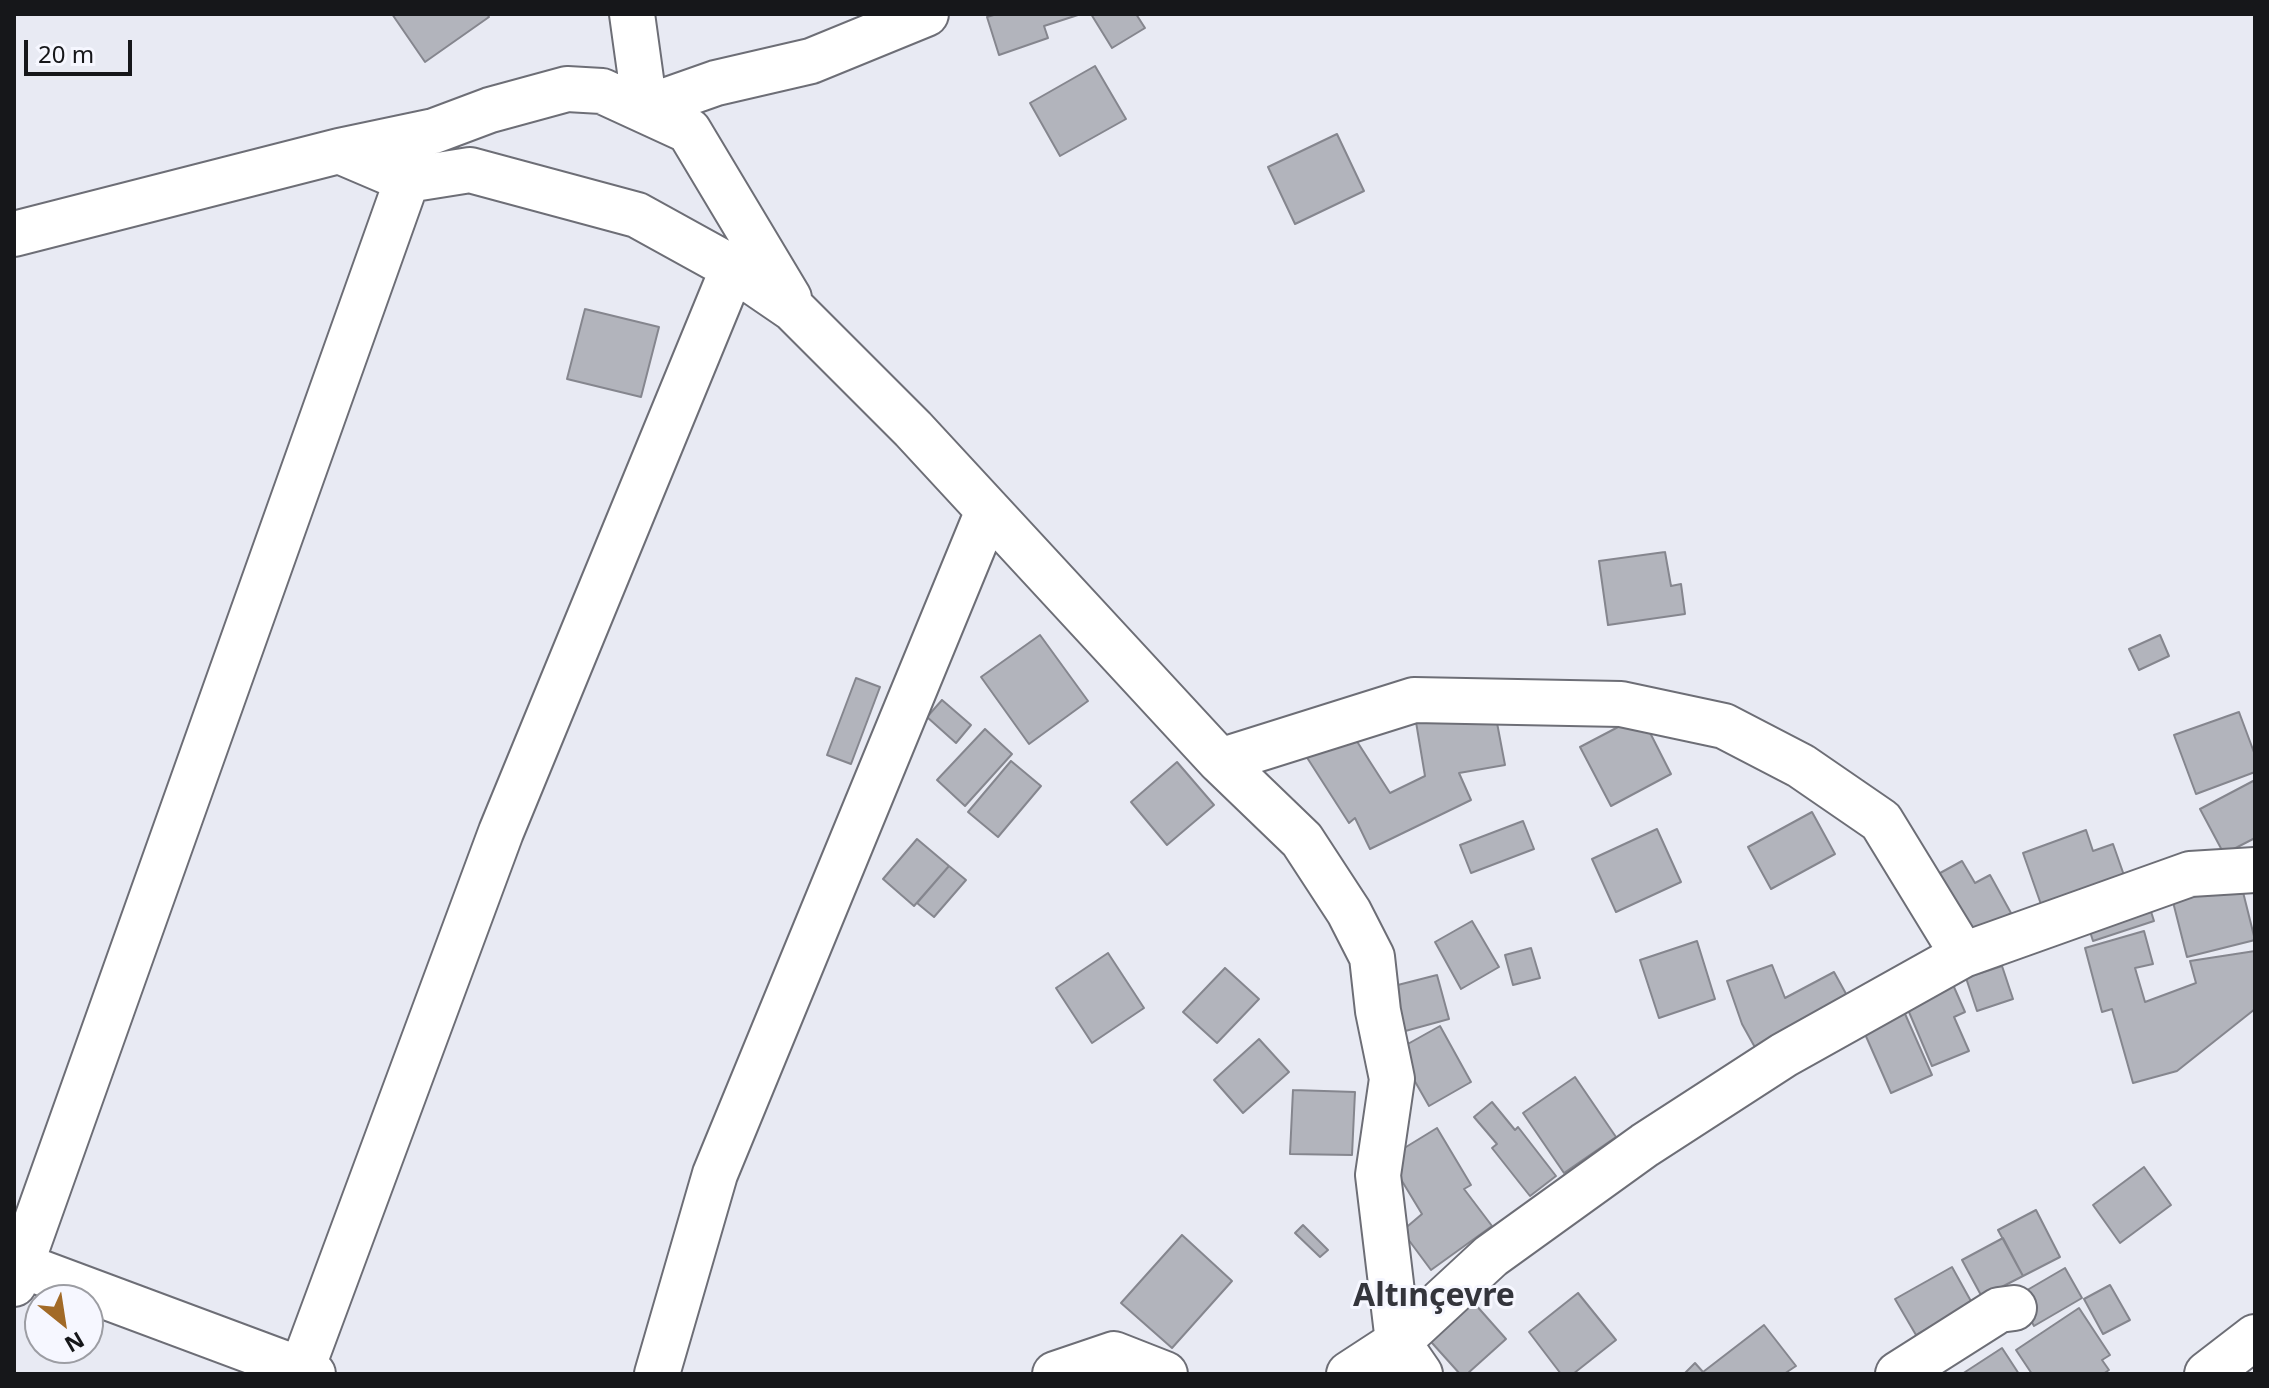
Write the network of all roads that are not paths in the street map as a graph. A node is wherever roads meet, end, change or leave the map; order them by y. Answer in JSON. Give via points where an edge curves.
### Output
{"nodes":[{"id":1,"x":926,"y":14,"type":"edge"},
{"id":2,"x":630,"y":15,"type":"edge"},
{"id":3,"x":645,"y":108,"type":"junction"},
{"id":4,"x":339,"y":151,"type":"junction"},
{"id":5,"x":407,"y":180,"type":"junction"},
{"id":6,"x":14,"y":234,"type":"edge"},
{"id":7,"x":733,"y":268,"type":"junction"},
{"id":8,"x":801,"y":317,"type":"junction"},
{"id":9,"x":987,"y":513,"type":"junction"},
{"id":10,"x":1220,"y":761,"type":"junction"},
{"id":11,"x":2255,"y":870,"type":"edge"},
{"id":12,"x":1963,"y":955,"type":"junction"},
{"id":13,"x":14,"y":1283,"type":"edge"},
{"id":14,"x":2014,"y":1308,"type":"dead end"},
{"id":15,"x":2255,"y":1337,"type":"edge"},
{"id":16,"x":1409,"y":1358,"type":"edge"},
{"id":17,"x":305,"y":1372,"type":"edge"},
{"id":18,"x":657,"y":1374,"type":"edge"},
{"id":19,"x":1055,"y":1374,"type":"edge"},
{"id":20,"x":1165,"y":1374,"type":"edge"},
{"id":21,"x":1349,"y":1374,"type":"edge"},
{"id":22,"x":1898,"y":1374,"type":"edge"},
{"id":23,"x":2207,"y":1374,"type":"edge"}],
"edges":[{"from":1,"to":3,"type":"street","via":[[811,61],[716,83]]},
{"from":2,"to":3,"type":"street"},
{"from":3,"to":4,"type":"street","via":[[602,91],[567,89],[434,131]]},
{"from":3,"to":8,"type":"street","via":[[689,131]]},
{"from":4,"to":5,"type":"street"},
{"from":4,"to":6,"type":"street"},
{"from":5,"to":7,"type":"street","via":[[470,170],[637,215]]},
{"from":5,"to":13,"type":"street"},
{"from":7,"to":8,"type":"street"},
{"from":7,"to":17,"type":"street","via":[[501,832]]},
{"from":8,"to":9,"type":"street","via":[[913,429]]},
{"from":9,"to":10,"type":"street"},
{"from":9,"to":18,"type":"street","via":[[715,1174]]},
{"from":10,"to":12,"type":"street","via":[[1414,700],[1621,704],[1724,726],[1801,766],[1881,821]]},
{"from":10,"to":16,"type":"street","via":[[1302,840],[1372,957],[1392,1079],[1378,1175]]},
{"from":11,"to":12,"type":"street","via":[[2190,874]]},
{"from":12,"to":16,"type":"street","via":[[1784,1055],[1645,1145],[1491,1256]]},
{"from":13,"to":17,"type":"street","via":[[26,1267]]},
{"from":14,"to":22,"type":"street","via":[[1999,1310]]},
{"from":15,"to":23,"type":"street"},
{"from":16,"to":21,"type":"street"},
{"from":19,"to":20,"type":"street","via":[[1114,1354]]}]}
